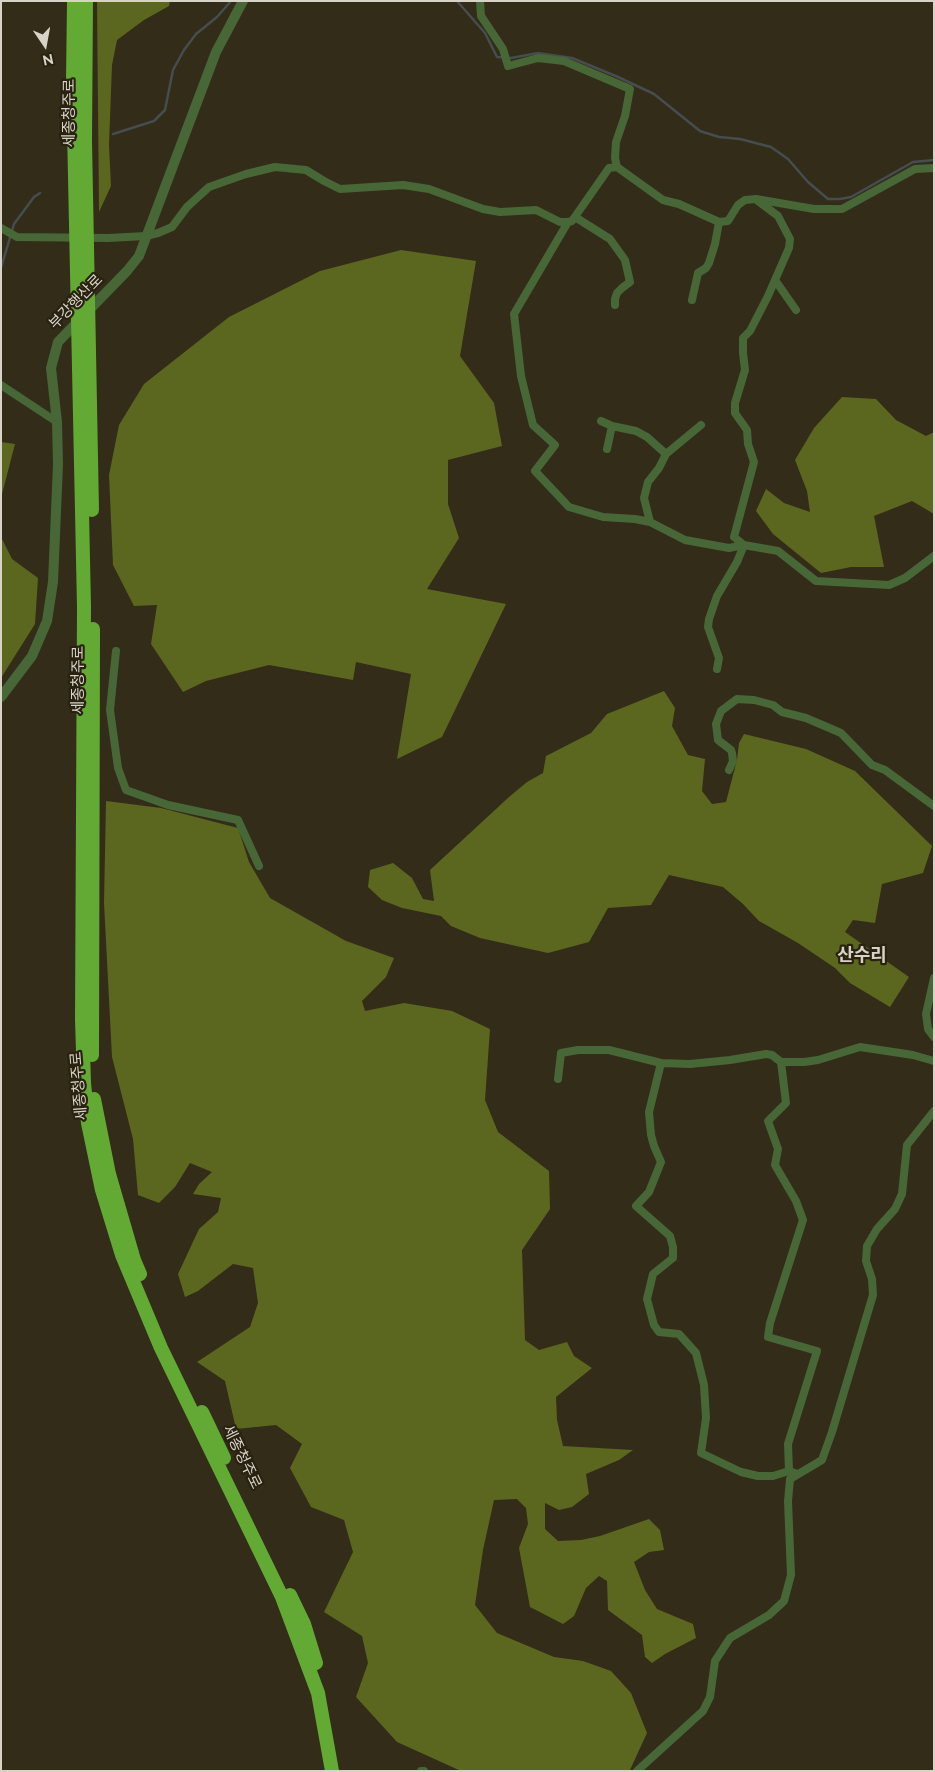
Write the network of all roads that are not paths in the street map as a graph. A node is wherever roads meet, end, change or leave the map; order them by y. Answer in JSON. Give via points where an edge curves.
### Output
{"nodes":[{"id":1,"x":74,"y":1,"type":"edge"},
{"id":2,"x":86,"y":1,"type":"edge"},
{"id":3,"x":243,"y":1,"type":"edge"},
{"id":4,"x":480,"y":1,"type":"edge"},
{"id":5,"x":617,"y":167,"type":"junction"},
{"id":6,"x":934,"y":168,"type":"edge"},
{"id":7,"x":80,"y":193,"type":"junction"},
{"id":8,"x":756,"y":199,"type":"junction"},
{"id":9,"x":571,"y":220,"type":"junction"},
{"id":10,"x":720,"y":222,"type":"junction"},
{"id":11,"x":4,"y":229,"type":"edge"},
{"id":12,"x":146,"y":236,"type":"junction"},
{"id":13,"x":775,"y":280,"type":"junction"},
{"id":14,"x":692,"y":300,"type":"dead end"},
{"id":15,"x":615,"y":305,"type":"dead end"},
{"id":16,"x":796,"y":310,"type":"dead end"},
{"id":17,"x":84,"y":354,"type":"junction"},
{"id":18,"x":1,"y":385,"type":"edge"},
{"id":19,"x":601,"y":421,"type":"dead end"},
{"id":20,"x":57,"y":422,"type":"junction"},
{"id":21,"x":701,"y":425,"type":"dead end"},
{"id":22,"x":612,"y":426,"type":"junction"},
{"id":23,"x":607,"y":449,"type":"dead end"},
{"id":24,"x":666,"y":454,"type":"junction"},
{"id":25,"x":650,"y":522,"type":"junction"},
{"id":26,"x":744,"y":545,"type":"junction"},
{"id":27,"x":934,"y":556,"type":"edge"},
{"id":28,"x":116,"y":651,"type":"dead end"},
{"id":29,"x":717,"y":669,"type":"dead end"},
{"id":30,"x":1,"y":697,"type":"edge"},
{"id":31,"x":729,"y":770,"type":"dead end"},
{"id":32,"x":934,"y":806,"type":"edge"},
{"id":33,"x":259,"y":866,"type":"dead end"},
{"id":34,"x":934,"y":978,"type":"edge"},
{"id":35,"x":934,"y":1037,"type":"edge"},
{"id":36,"x":934,"y":1061,"type":"edge"},
{"id":37,"x":781,"y":1062,"type":"junction"},
{"id":38,"x":661,"y":1063,"type":"junction"},
{"id":39,"x":558,"y":1079,"type":"dead end"},
{"id":40,"x":934,"y":1111,"type":"edge"},
{"id":41,"x":793,"y":1473,"type":"junction"},
{"id":42,"x":332,"y":1771,"type":"edge"},
{"id":43,"x":341,"y":1771,"type":"edge"},
{"id":44,"x":637,"y":1771,"type":"edge"}],
"edges":[{"from":1,"to":7,"type":"highway","name":"세종청주로","via":[[73,81]]},
{"from":2,"to":7,"type":"highway","name":"세종청주로"},
{"from":3,"to":12,"type":"street","name":"부강행산로","via":[[216,52]]},
{"from":4,"to":5,"type":"street","via":[[481,16],[503,49],[508,66],[538,58],[564,61],[630,89],[616,142]]},
{"from":5,"to":9,"type":"street","via":[[609,168]]},
{"from":5,"to":10,"type":"street","via":[[663,200]]},
{"from":6,"to":8,"type":"street","via":[[915,169],[842,210],[814,209]]},
{"from":7,"to":17,"type":"highway"},
{"from":8,"to":10,"type":"street","via":[[745,200],[728,221]]},
{"from":8,"to":13,"type":"street","via":[[778,216],[790,240]]},
{"from":9,"to":12,"type":"street","via":[[560,222],[536,210],[500,212],[483,209],[429,189],[403,185],[340,189],[306,170],[275,167],[209,187],[187,207],[172,227]]},
{"from":9,"to":15,"type":"street","via":[[610,239],[625,260],[630,282],[618,294]]},
{"from":9,"to":25,"type":"street","via":[[514,314],[521,376],[533,425],[554,445],[535,471],[569,506],[603,517]]},
{"from":10,"to":14,"type":"street","via":[[709,263],[698,273]]},
{"from":11,"to":12,"type":"street","via":[[16,236]]},
{"from":12,"to":20,"type":"street","name":"부강행산로","via":[[140,256],[58,342],[51,368]]},
{"from":13,"to":16,"type":"street"},
{"from":13,"to":26,"type":"street","via":[[750,331],[743,338],[745,370],[735,403],[735,413],[747,430],[754,462],[734,538]]},
{"from":17,"to":42,"type":"highway","name":"세종청주로","via":[[82,1019],[88,1123],[102,1190],[122,1255],[161,1348],[282,1596],[318,1693]]},
{"from":17,"to":43,"type":"highway","name":"세종청주로","via":[[94,689],[94,1104],[109,1174],[134,1260],[170,1349],[304,1624],[329,1705]]},
{"from":18,"to":20,"type":"street"},
{"from":19,"to":22,"type":"street"},
{"from":20,"to":30,"type":"street","name":"부강행산로","via":[[53,582],[47,621],[32,656]]},
{"from":21,"to":24,"type":"street"},
{"from":22,"to":23,"type":"street"},
{"from":22,"to":24,"type":"street","via":[[636,431]]},
{"from":24,"to":25,"type":"street","via":[[648,482],[644,498]]},
{"from":25,"to":26,"type":"street","via":[[685,540],[729,548]]},
{"from":26,"to":27,"type":"street","via":[[778,551],[816,581],[889,585],[905,578]]},
{"from":26,"to":29,"type":"street","via":[[717,596],[709,619],[708,627],[719,658]]},
{"from":28,"to":33,"type":"street","via":[[110,710],[118,768],[126,790],[168,805],[238,820]]},
{"from":31,"to":32,"type":"street","via":[[732,753],[718,740],[716,724],[721,711],[737,699],[754,700],[841,733],[872,766],[885,770]]},
{"from":34,"to":35,"type":"street","via":[[926,1014],[928,1029]]},
{"from":36,"to":37,"type":"street","via":[[913,1054],[860,1047],[818,1060]]},
{"from":37,"to":38,"type":"street","via":[[766,1054],[690,1064]]},
{"from":37,"to":41,"type":"street","via":[[786,1103],[768,1121],[778,1149],[775,1165],[804,1220],[768,1338],[817,1351],[788,1444]]},
{"from":38,"to":39,"type":"street","via":[[609,1050],[578,1050],[561,1053]]},
{"from":38,"to":41,"type":"street","via":[[649,1112],[652,1140],[661,1162],[649,1192],[636,1206],[670,1236],[673,1247],[673,1258],[652,1274],[648,1299],[654,1325],[659,1332],[679,1334],[696,1353],[704,1385],[706,1418],[701,1453],[741,1472],[758,1476]]},
{"from":40,"to":41,"type":"street","via":[[907,1145],[902,1194],[895,1209],[867,1246],[866,1261],[873,1295],[822,1460]]},
{"from":41,"to":44,"type":"street","via":[[788,1501],[791,1575],[784,1601],[769,1615],[730,1638],[715,1661],[710,1697],[703,1711]]}]}
